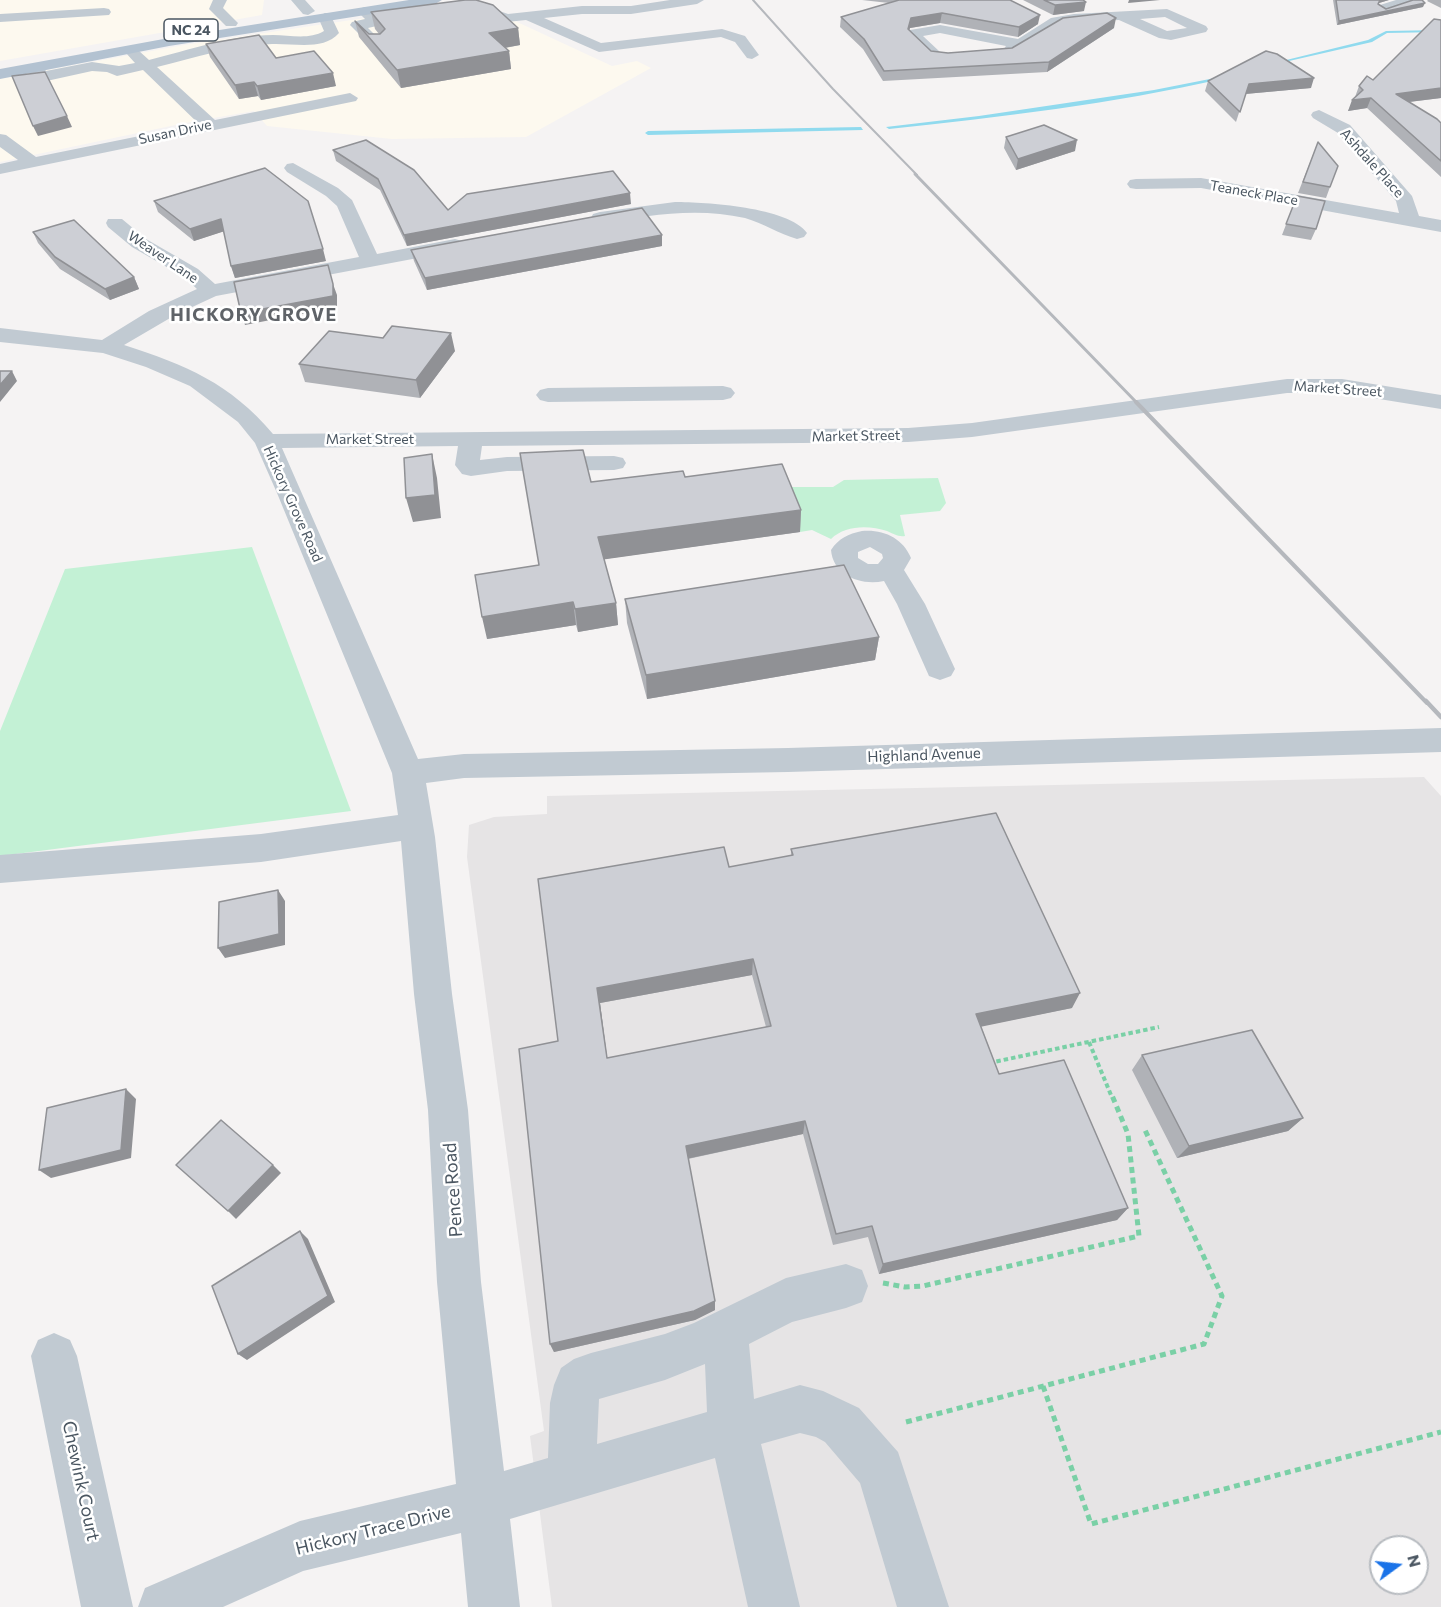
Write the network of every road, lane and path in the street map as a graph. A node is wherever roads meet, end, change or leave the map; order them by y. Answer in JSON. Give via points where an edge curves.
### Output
{"nodes":[{"id":1,"x":220,"y":0,"type":"edge"},
{"id":2,"x":382,"y":0,"type":"edge"},
{"id":3,"x":433,"y":0,"type":"edge"},
{"id":4,"x":501,"y":0,"type":"edge"},
{"id":5,"x":697,"y":0,"type":"edge"},
{"id":6,"x":1410,"y":0,"type":"edge"},
{"id":7,"x":303,"y":6,"type":"edge"},
{"id":8,"x":1384,"y":8,"type":"edge"},
{"id":9,"x":364,"y":11,"type":"junction"},
{"id":10,"x":453,"y":11,"type":"edge"},
{"id":11,"x":104,"y":12,"type":"dead end"},
{"id":12,"x":326,"y":16,"type":"junction"},
{"id":13,"x":529,"y":16,"type":"junction"},
{"id":14,"x":1122,"y":16,"type":"dead end"},
{"id":15,"x":0,"y":18,"type":"edge"},
{"id":16,"x":376,"y":22,"type":"junction"},
{"id":17,"x":231,"y":23,"type":"junction"},
{"id":18,"x":1020,"y":44,"type":"junction"},
{"id":19,"x":379,"y":46,"type":"edge"},
{"id":20,"x":129,"y":50,"type":"junction"},
{"id":21,"x":994,"y":54,"type":"edge"},
{"id":22,"x":752,"y":55,"type":"dead end"},
{"id":23,"x":970,"y":55,"type":"edge"},
{"id":24,"x":0,"y":65,"type":"edge"},
{"id":25,"x":146,"y":65,"type":"junction"},
{"id":26,"x":35,"y":67,"type":"junction"},
{"id":27,"x":0,"y":74,"type":"edge"},
{"id":28,"x":350,"y":98,"type":"dead end"},
{"id":29,"x":1319,"y":115,"type":"dead end"},
{"id":30,"x":210,"y":125,"type":"junction"},
{"id":31,"x":0,"y":139,"type":"edge"},
{"id":32,"x":32,"y":162,"type":"junction"},
{"id":33,"x":293,"y":168,"type":"dead end"},
{"id":34,"x":0,"y":169,"type":"edge"},
{"id":35,"x":1136,"y":184,"type":"dead end"},
{"id":36,"x":1411,"y":221,"type":"junction"},
{"id":37,"x":115,"y":223,"type":"dead end"},
{"id":38,"x":576,"y":223,"type":"edge"},
{"id":39,"x":1441,"y":226,"type":"edge"},
{"id":40,"x":797,"y":233,"type":"dead end"},
{"id":41,"x":473,"y":241,"type":"edge"},
{"id":42,"x":370,"y":260,"type":"junction"},
{"id":43,"x":211,"y":291,"type":"junction"},
{"id":44,"x":0,"y":335,"type":"edge"},
{"id":45,"x":106,"y":347,"type":"junction"},
{"id":46,"x":723,"y":393,"type":"dead end"},
{"id":47,"x":548,"y":395,"type":"dead end"},
{"id":48,"x":1441,"y":402,"type":"edge"},
{"id":49,"x":471,"y":440,"type":"junction"},
{"id":50,"x":266,"y":441,"type":"junction"},
{"id":51,"x":614,"y":463,"type":"dead end"},
{"id":52,"x":890,"y":569,"type":"dead end"},
{"id":53,"x":940,"y":669,"type":"dead end"},
{"id":54,"x":1441,"y":740,"type":"edge"},
{"id":55,"x":408,"y":773,"type":"junction"},
{"id":56,"x":416,"y":825,"type":"junction"},
{"id":57,"x":0,"y":869,"type":"edge"},
{"id":58,"x":1159,"y":1027,"type":"dead end"},
{"id":59,"x":1089,"y":1042,"type":"junction"},
{"id":60,"x":987,"y":1063,"type":"edge"},
{"id":61,"x":1145,"y":1130,"type":"dead end"},
{"id":62,"x":846,"y":1286,"type":"joint"},
{"id":63,"x":724,"y":1332,"type":"junction"},
{"id":64,"x":54,"y":1356,"type":"dead end"},
{"id":65,"x":1043,"y":1386,"type":"junction"},
{"id":66,"x":906,"y":1422,"type":"dead end"},
{"id":67,"x":733,"y":1428,"type":"junction"},
{"id":68,"x":1441,"y":1432,"type":"edge"},
{"id":69,"x":572,"y":1476,"type":"junction"},
{"id":70,"x":484,"y":1502,"type":"junction"},
{"id":71,"x":107,"y":1607,"type":"edge"},
{"id":72,"x":164,"y":1607,"type":"edge"},
{"id":73,"x":494,"y":1607,"type":"edge"},
{"id":74,"x":774,"y":1607,"type":"edge"},
{"id":75,"x":923,"y":1607,"type":"edge"}],
"edges":[{"from":1,"to":17,"type":"street","via":[[216,9]]},
{"from":2,"to":7,"type":"main road","number":"NC 24"},
{"from":3,"to":9,"type":"main road","number":"NC 24"},
{"from":3,"to":16,"type":"street","via":[[442,13]]},
{"from":4,"to":13,"type":"street"},
{"from":5,"to":13,"type":"street","via":[[631,10],[582,9]]},
{"from":6,"to":8,"type":"street"},
{"from":7,"to":17,"type":"main road","number":"NC 24"},
{"from":9,"to":12,"type":"main road","number":"NC 24"},
{"from":9,"to":16,"type":"street"},
{"from":10,"to":13,"type":"street","via":[[472,8],[507,18]]},
{"from":11,"to":15,"type":"street"},
{"from":12,"to":20,"type":"main road","number":"NC 24"},
{"from":12,"to":25,"type":"street","via":[[330,35],[300,41],[263,40]]},
{"from":13,"to":22,"type":"street","via":[[599,48],[722,33],[740,39]]},
{"from":14,"to":18,"type":"street","via":[[1047,20],[1053,24]]},
{"from":16,"to":19,"type":"street","via":[[357,25]]},
{"from":17,"to":24,"type":"main road","number":"NC 24"},
{"from":18,"to":21,"type":"street","via":[[1005,53]]},
{"from":18,"to":23,"type":"street","via":[[940,29],[915,33],[936,56]]},
{"from":20,"to":25,"type":"street"},
{"from":20,"to":26,"type":"main road","number":"NC 24"},
{"from":25,"to":26,"type":"street","via":[[114,79],[112,67],[97,66],[42,77]]},
{"from":25,"to":30,"type":"street"},
{"from":26,"to":27,"type":"main road","number":"NC 24"},
{"from":28,"to":30,"type":"street","name":"Susan Drive"},
{"from":29,"to":36,"type":"street","name":"Ashdale Place","via":[[1344,129],[1405,200]]},
{"from":30,"to":32,"type":"street","name":"Susan Drive"},
{"from":31,"to":32,"type":"street"},
{"from":32,"to":34,"type":"street","name":"Susan Drive"},
{"from":33,"to":42,"type":"street","via":[[345,204]]},
{"from":35,"to":36,"type":"street","name":"Teaneck Place","via":[[1201,183]]},
{"from":36,"to":39,"type":"street","name":"Teaneck Place"},
{"from":37,"to":43,"type":"street","name":"Weaver Lane","via":[[139,243],[191,273]]},
{"from":38,"to":40,"type":"street","via":[[697,207],[746,213]]},
{"from":41,"to":42,"type":"street"},
{"from":42,"to":43,"type":"street"},
{"from":43,"to":45,"type":"street","via":[[153,316]]},
{"from":44,"to":45,"type":"street","name":"Hickory Grove Road"},
{"from":45,"to":50,"type":"street","name":"Hickory Grove Road","via":[[198,381],[246,417]]},
{"from":46,"to":47,"type":"street"},
{"from":48,"to":49,"type":"street","name":"Market Street","via":[[1342,386],[1287,386],[972,430],[908,435]]},
{"from":49,"to":50,"type":"street","name":"Market Street"},
{"from":49,"to":51,"type":"street","via":[[466,465],[471,469],[507,464]]},
{"from":50,"to":55,"type":"street","name":"Hickory Grove Road"},
{"from":52,"to":53,"type":"street","via":[[911,604]]},
{"from":54,"to":55,"type":"street","name":"Highland Avenue","via":[[464,766]]},
{"from":55,"to":56,"type":"street","name":"Pence Road"},
{"from":56,"to":57,"type":"street","via":[[343,840]]},
{"from":56,"to":70,"type":"street","name":"Pence Road","via":[[448,1110],[459,1282]]},
{"from":58,"to":59,"type":"path"},
{"from":59,"to":60,"type":"path"},
{"from":59,"to":62,"type":"path","via":[[1128,1134],[1139,1236],[923,1286],[874,1281]]},
{"from":61,"to":65,"type":"path","via":[[1222,1296],[1204,1344]]},
{"from":62,"to":63,"type":"street","via":[[786,1301]]},
{"from":63,"to":67,"type":"street"},
{"from":63,"to":69,"type":"street","via":[[665,1357],[591,1376],[578,1384]]},
{"from":64,"to":71,"type":"street","name":"Chewink Court"},
{"from":65,"to":66,"type":"path"},
{"from":65,"to":68,"type":"path","via":[[1091,1524]]},
{"from":67,"to":69,"type":"street","name":"Hickory Trace Drive"},
{"from":67,"to":74,"type":"street"},
{"from":67,"to":75,"type":"street","name":"Hickory Trace Drive","via":[[800,1409],[842,1425],[881,1469]]},
{"from":69,"to":70,"type":"street","name":"Hickory Trace Drive"},
{"from":70,"to":72,"type":"street","name":"Hickory Trace Drive","via":[[300,1546]]},
{"from":70,"to":73,"type":"street","name":"Pence Road"}]}
